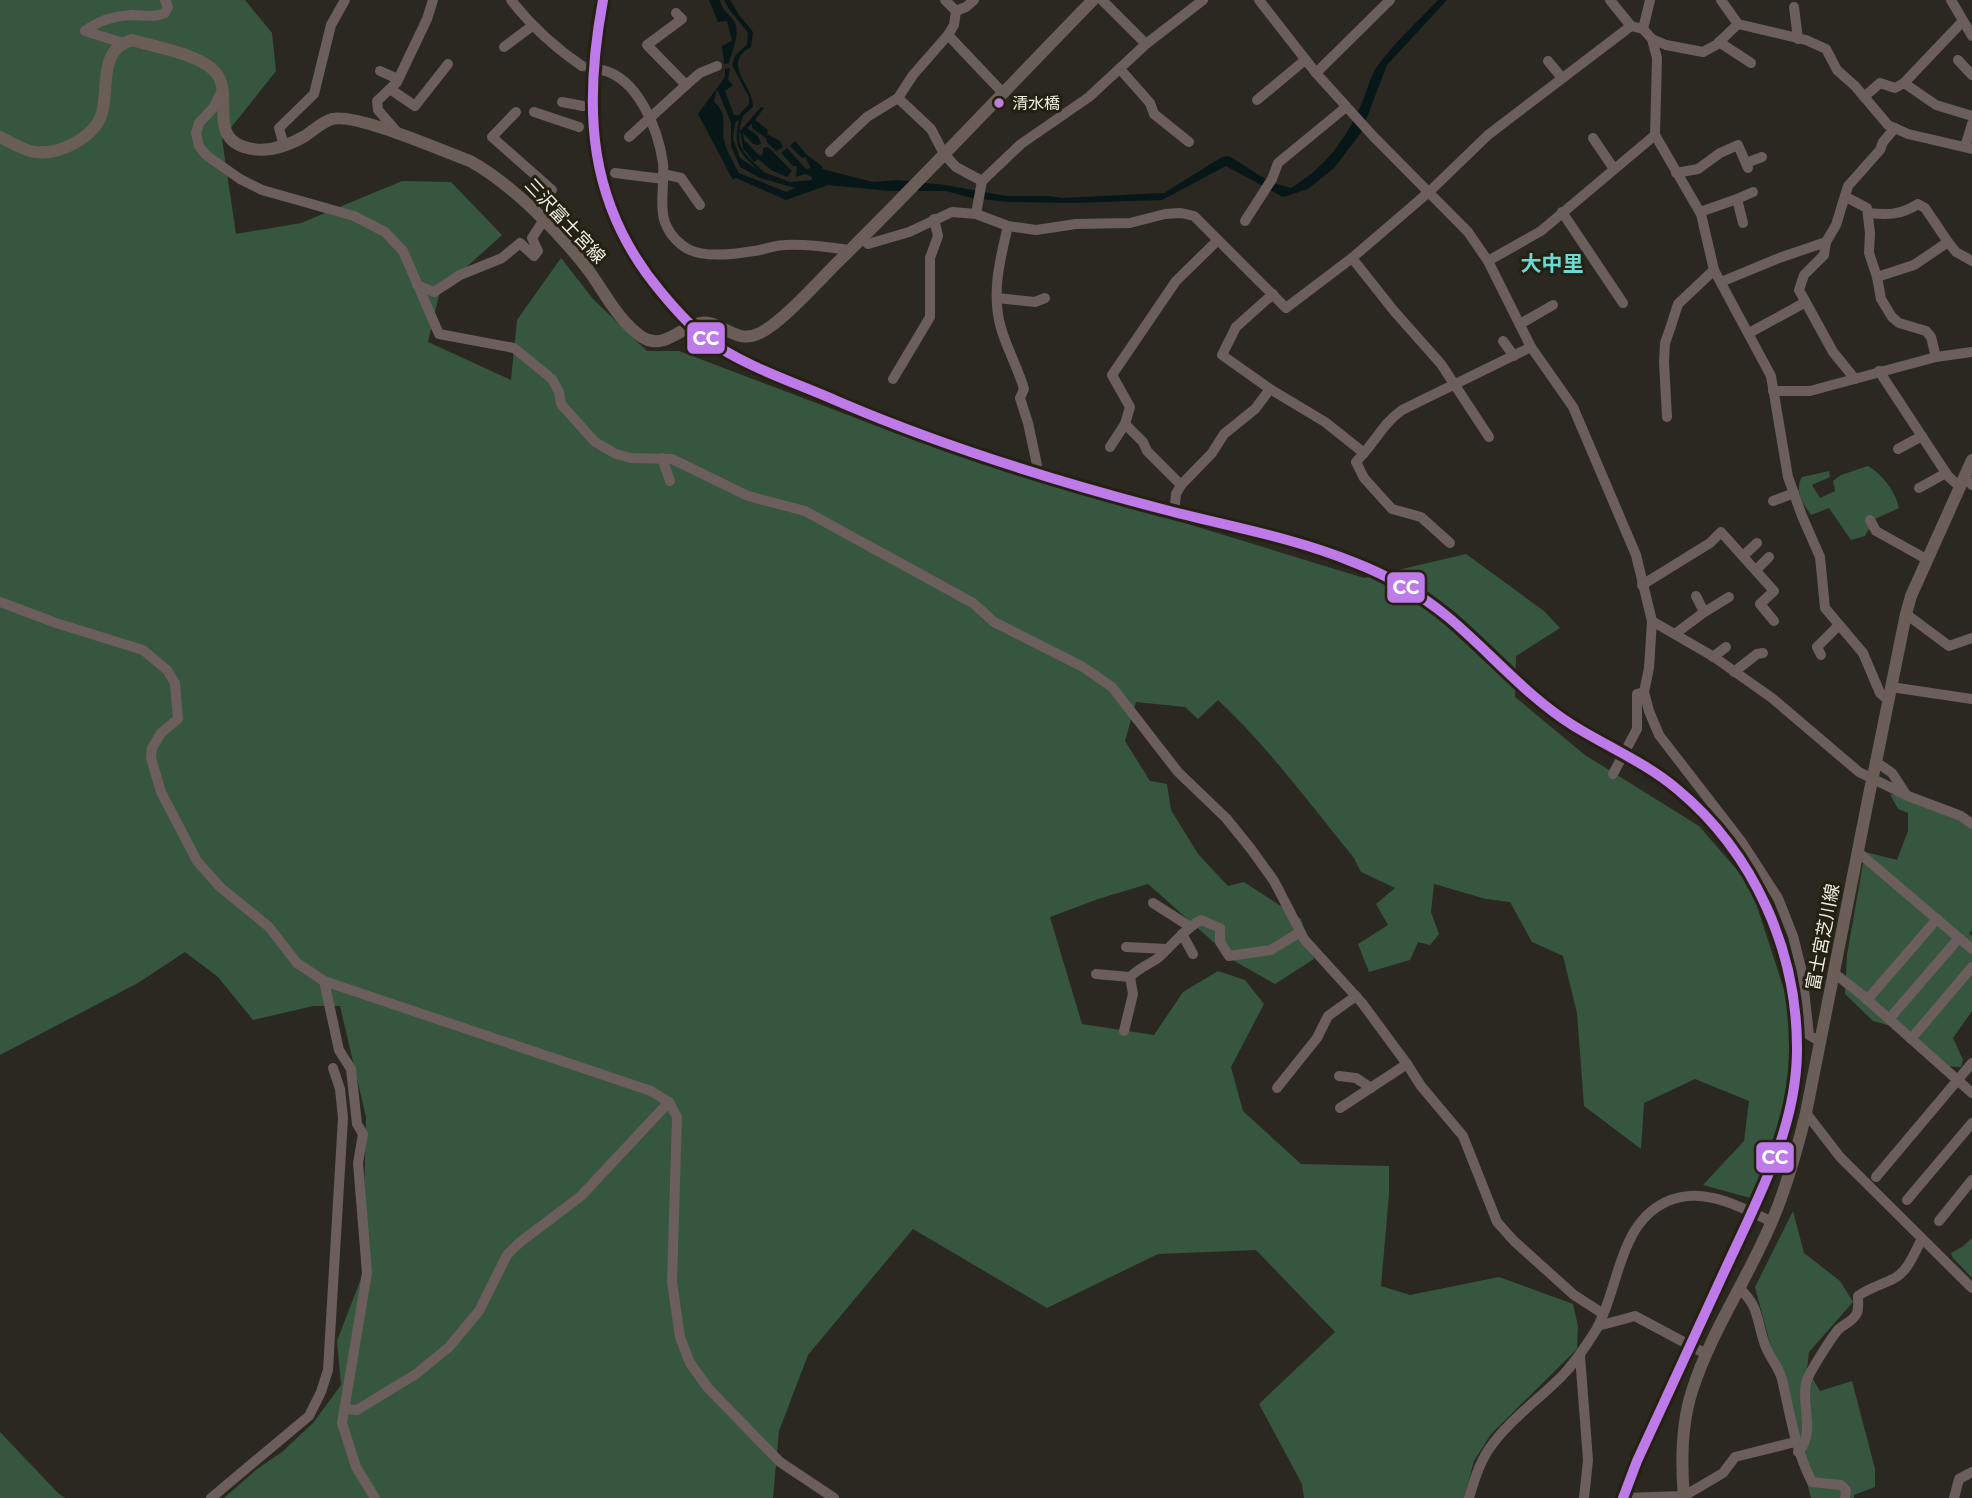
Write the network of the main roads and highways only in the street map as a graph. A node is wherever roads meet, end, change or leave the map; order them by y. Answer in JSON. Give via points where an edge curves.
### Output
{"nodes":[{"id":1,"x":1093,"y":0,"type":"edge"},
{"id":2,"x":0,"y":137,"type":"edge"},
{"id":3,"x":1972,"y":460,"type":"edge"},
{"id":4,"x":1966,"y":483,"type":"edge"},
{"id":5,"x":1684,"y":1497,"type":"edge"}],
"edges":[{"from":1,"to":2,"type":"main road","name":"三沢富士宮線","via":[[775,323],[750,337],[701,322],[673,337],[645,339],[631,328],[579,258],[516,193],[470,161],[362,121],[332,119],[266,151],[234,143],[223,121],[217,73],[198,60],[132,40],[116,48],[110,58],[100,118],[73,145],[33,152]]},
{"from":3,"to":4,"type":"main road","name":"富士宮芝川線"},
{"from":4,"to":5,"type":"main road","name":"富士宮芝川線","bridge":true,"via":[[1906,614],[1794,1162],[1691,1392],[1682,1444]]}]}
